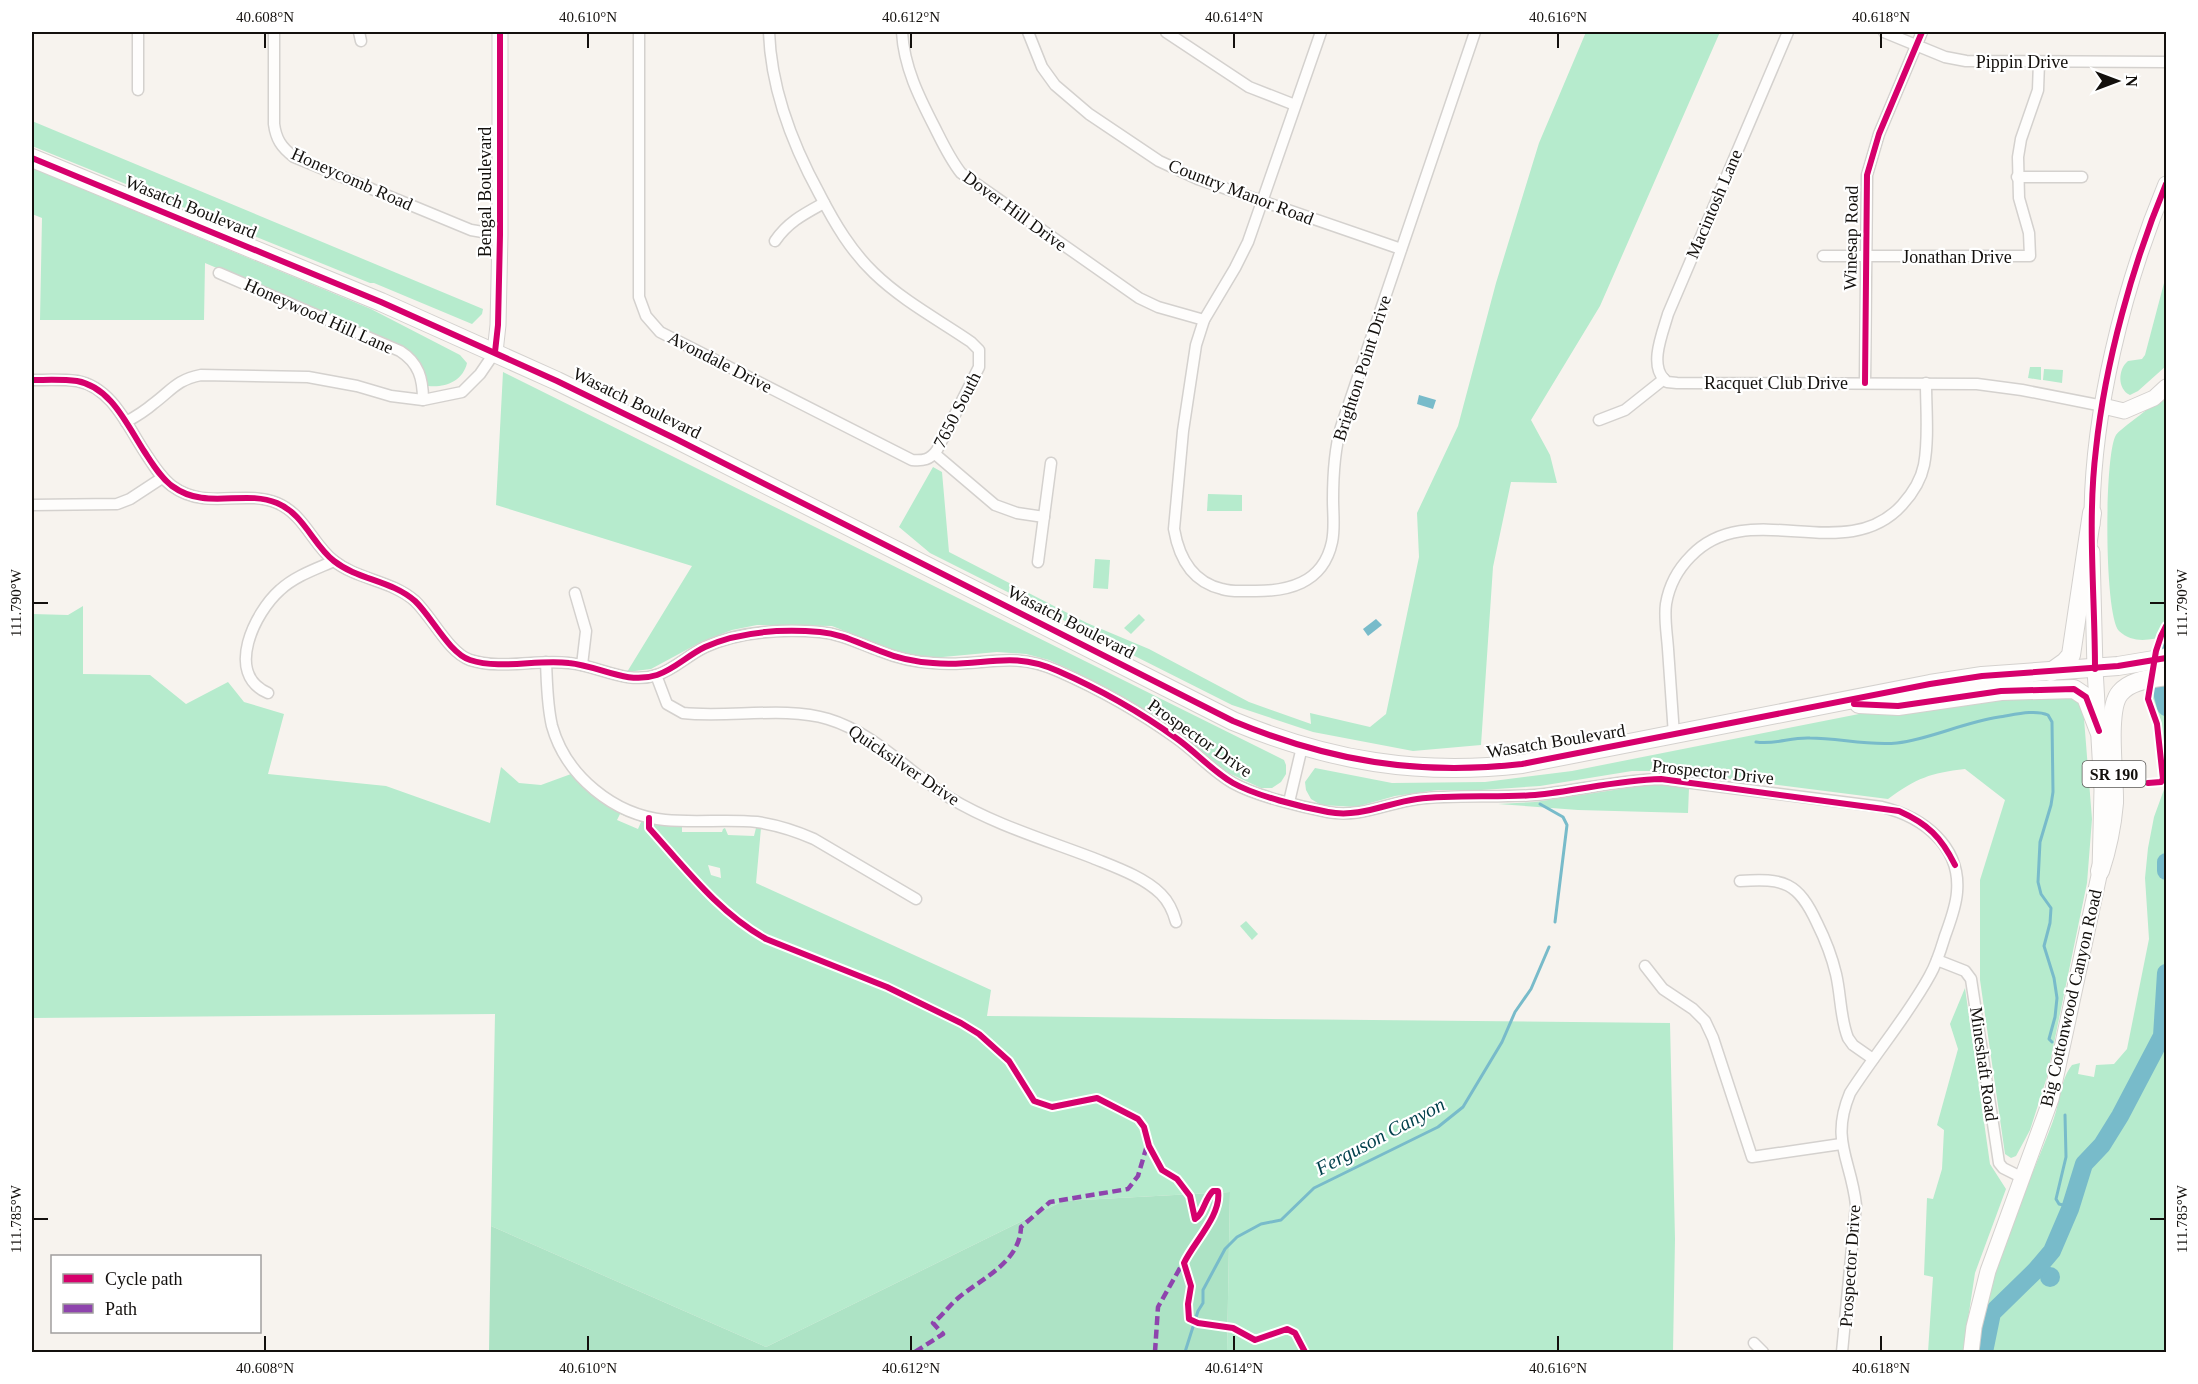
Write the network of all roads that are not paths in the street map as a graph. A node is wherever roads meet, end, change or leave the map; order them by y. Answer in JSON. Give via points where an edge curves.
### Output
{"nodes":[{"id":1,"x":138,"y":32,"type":"edge"},
{"id":2,"x":274,"y":32,"type":"edge"},
{"id":3,"x":500,"y":32,"type":"edge"},
{"id":4,"x":639,"y":32,"type":"edge"},
{"id":5,"x":769,"y":32,"type":"edge"},
{"id":6,"x":902,"y":32,"type":"edge"},
{"id":7,"x":1028,"y":32,"type":"edge"},
{"id":8,"x":1321,"y":32,"type":"edge"},
{"id":9,"x":1475,"y":32,"type":"edge"},
{"id":10,"x":1788,"y":32,"type":"edge"},
{"id":11,"x":1884,"y":32,"type":"edge"},
{"id":12,"x":1922,"y":32,"type":"edge"},
{"id":13,"x":1173,"y":33,"type":"edge"},
{"id":14,"x":1916,"y":45,"type":"junction"},
{"id":15,"x":2039,"y":62,"type":"junction"},
{"id":16,"x":2166,"y":62,"type":"edge"},
{"id":17,"x":138,"y":90,"type":"dead end"},
{"id":18,"x":1295,"y":105,"type":"junction"},
{"id":19,"x":32,"y":158,"type":"edge"},
{"id":20,"x":2017,"y":177,"type":"junction"},
{"id":21,"x":2082,"y":177,"type":"dead end"},
{"id":22,"x":2166,"y":184,"type":"edge"},
{"id":23,"x":1262,"y":201,"type":"junction"},
{"id":24,"x":824,"y":203,"type":"junction"},
{"id":25,"x":500,"y":236,"type":"junction"},
{"id":26,"x":775,"y":241,"type":"dead end"},
{"id":27,"x":1401,"y":249,"type":"junction"},
{"id":28,"x":1823,"y":256,"type":"dead end"},
{"id":29,"x":1865,"y":258,"type":"junction"},
{"id":30,"x":219,"y":273,"type":"dead end"},
{"id":31,"x":1204,"y":320,"type":"junction"},
{"id":32,"x":495,"y":352,"type":"junction"},
{"id":33,"x":1664,"y":379,"type":"junction"},
{"id":34,"x":32,"y":380,"type":"edge"},
{"id":35,"x":1865,"y":383,"type":"junction"},
{"id":36,"x":1926,"y":383,"type":"junction"},
{"id":37,"x":2166,"y":387,"type":"edge"},
{"id":38,"x":423,"y":400,"type":"junction"},
{"id":39,"x":2103,"y":406,"type":"junction"},
{"id":40,"x":1599,"y":420,"type":"dead end"},
{"id":41,"x":126,"y":422,"type":"junction"},
{"id":42,"x":930,"y":457,"type":"junction"},
{"id":43,"x":1052,"y":463,"type":"dead end"},
{"id":44,"x":162,"y":478,"type":"junction"},
{"id":45,"x":32,"y":505,"type":"edge"},
{"id":46,"x":2092,"y":513,"type":"junction"},
{"id":47,"x":1044,"y":517,"type":"junction"},
{"id":48,"x":334,"y":561,"type":"junction"},
{"id":49,"x":1038,"y":562,"type":"dead end"},
{"id":50,"x":575,"y":593,"type":"dead end"},
{"id":51,"x":2166,"y":658,"type":"edge"},
{"id":52,"x":546,"y":662,"type":"junction"},
{"id":53,"x":582,"y":665,"type":"junction"},
{"id":54,"x":2095,"y":669,"type":"junction"},
{"id":55,"x":2051,"y":672,"type":"junction"},
{"id":56,"x":656,"y":675,"type":"junction"},
{"id":57,"x":2166,"y":676,"type":"edge"},
{"id":58,"x":268,"y":693,"type":"dead end"},
{"id":59,"x":1833,"y":703,"type":"junction"},
{"id":60,"x":2099,"y":731,"type":"junction"},
{"id":61,"x":1674,"y":735,"type":"junction"},
{"id":62,"x":1302,"y":747,"type":"junction"},
{"id":63,"x":1289,"y":802,"type":"junction"},
{"id":64,"x":2100,"y":872,"type":"junction"},
{"id":65,"x":1740,"y":881,"type":"dead end"},
{"id":66,"x":916,"y":899,"type":"dead end"},
{"id":67,"x":1176,"y":922,"type":"dead end"},
{"id":68,"x":1937,"y":960,"type":"junction"},
{"id":69,"x":1645,"y":966,"type":"dead end"},
{"id":70,"x":1873,"y":1059,"type":"junction"},
{"id":71,"x":1841,"y":1144,"type":"junction"},
{"id":72,"x":2021,"y":1177,"type":"junction"},
{"id":73,"x":1754,"y":1343,"type":"dead end"},
{"id":74,"x":1764,"y":1353,"type":"edge"},
{"id":75,"x":1842,"y":1353,"type":"edge"},
{"id":76,"x":1971,"y":1353,"type":"edge"}],
"edges":[{"from":1,"to":17,"type":"street"},
{"from":2,"to":25,"type":"street","name":"Honeycomb Road","via":[[274,124],[283,148],[294,157],[471,230]]},
{"from":3,"to":25,"type":"main road","name":"Bengal Boulevard"},
{"from":4,"to":42,"type":"street","name":"Avondale Drive","via":[[639,297],[652,325],[912,459]]},
{"from":5,"to":24,"type":"street","via":[[782,110]]},
{"from":6,"to":31,"type":"street","name":"Dover Hill Drive","via":[[905,58],[918,96],[961,172],[1139,298]]},
{"from":7,"to":23,"type":"street","name":"Country Manor Road","via":[[1054,85],[1089,114],[1178,171]]},
{"from":8,"to":18,"type":"street","name":"Brighton Point Drive"},
{"from":9,"to":27,"type":"street","name":"Brighton Point Drive"},
{"from":10,"to":33,"type":"street","name":"Macintosh Lane","via":[[1668,314],[1657,359]]},
{"from":11,"to":14,"type":"street","name":"Pippin Drive"},
{"from":12,"to":14,"type":"street","name":"Winesap Road"},
{"from":13,"to":18,"type":"street","via":[[1249,87]]},
{"from":14,"to":15,"type":"street","name":"Pippin Drive","via":[[1966,61]]},
{"from":14,"to":29,"type":"street","name":"Winesap Road","via":[[1871,153],[1865,193]]},
{"from":15,"to":16,"type":"street","name":"Pippin Drive"},
{"from":15,"to":20,"type":"street","name":"Jonathan Drive","via":[[2038,90],[2021,139]]},
{"from":18,"to":23,"type":"street","name":"Brighton Point Drive"},
{"from":19,"to":32,"type":"main road","name":"Wasatch Boulevard"},
{"from":20,"to":21,"type":"street"},
{"from":20,"to":29,"type":"street","name":"Jonathan Drive","via":[[2030,256]]},
{"from":22,"to":39,"type":"main road","name":"Big Cottonwood Canyon Road","via":[[2124,310]]},
{"from":23,"to":27,"type":"street","name":"Country Manor Road"},
{"from":23,"to":31,"type":"street","name":"Brighton Point Drive","via":[[1248,242]]},
{"from":24,"to":26,"type":"street","via":[[794,220]]},
{"from":24,"to":42,"type":"street","name":"7650 South","via":[[847,243],[876,275],[979,350],[979,367]]},
{"from":25,"to":32,"type":"main road","name":"Bengal Boulevard"},
{"from":27,"to":31,"type":"street","name":"Brighton Point Drive","via":[[1337,442],[1332,543],[1311,578],[1282,591],[1224,590],[1212,586],[1191,572],[1177,545],[1174,529],[1183,431],[1191,368]]},
{"from":28,"to":29,"type":"street"},
{"from":29,"to":35,"type":"street","name":"Winesap Road"},
{"from":30,"to":38,"type":"street","name":"Honeywood Hill Lane","via":[[400,351],[417,367]]},
{"from":32,"to":38,"type":"street","via":[[470,387]]},
{"from":32,"to":62,"type":"main road","name":"Wasatch Boulevard","via":[[618,409],[1223,716]]},
{"from":33,"to":35,"type":"street","name":"Racquet Club Drive","via":[[1677,383]]},
{"from":33,"to":40,"type":"street","via":[[1625,410]]},
{"from":34,"to":41,"type":"street","name":"Prospector Drive","via":[[64,380],[96,388]]},
{"from":35,"to":36,"type":"street","name":"Racquet Club Drive"},
{"from":36,"to":39,"type":"street","name":"Racquet Club Drive","via":[[1998,386]]},
{"from":36,"to":61,"type":"street","via":[[1924,466],[1909,497],[1896,512],[1880,523],[1848,533],[1755,529],[1729,532],[1711,539],[1684,563],[1666,603]]},
{"from":37,"to":39,"type":"main road","via":[[2154,398],[2124,411]]},
{"from":38,"to":41,"type":"street","via":[[308,377],[201,375],[175,384]]},
{"from":39,"to":46,"type":"main road","name":"Big Cottonwood Canyon Road"},
{"from":41,"to":44,"type":"street","name":"Prospector Drive"},
{"from":42,"to":47,"type":"street","via":[[995,505]]},
{"from":43,"to":47,"type":"street"},
{"from":44,"to":45,"type":"street","via":[[117,504]]},
{"from":44,"to":48,"type":"street","name":"Prospector Drive","via":[[173,487],[206,500],[278,503],[302,522]]},
{"from":46,"to":54,"type":"main road","name":"Big Cottonwood Canyon Road"},
{"from":46,"to":55,"type":"main road","via":[[2071,655]]},
{"from":47,"to":49,"type":"street"},
{"from":48,"to":52,"type":"street","name":"Prospector Drive","via":[[402,591],[462,656],[488,663]]},
{"from":48,"to":58,"type":"street","via":[[280,589],[256,622],[249,639],[247,669],[251,681]]},
{"from":50,"to":53,"type":"street","via":[[586,631]]},
{"from":51,"to":54,"type":"main road","name":"Wasatch Boulevard"},
{"from":52,"to":53,"type":"street","name":"Prospector Drive"},
{"from":52,"to":66,"type":"street","via":[[547,695],[556,736],[565,756],[601,795],[649,818],[754,822],[797,832]]},
{"from":53,"to":56,"type":"street","name":"Prospector Drive","via":[[620,677]]},
{"from":54,"to":55,"type":"main road","name":"Wasatch Boulevard"},
{"from":54,"to":60,"type":"main road","name":"Big Cottonwood Canyon Road","number":"SR 190"},
{"from":55,"to":59,"type":"main road","name":"Wasatch Boulevard","via":[[1957,680]]},
{"from":56,"to":63,"type":"street","name":"Prospector Drive","via":[[720,641],[760,632],[835,634],[898,657],[938,664],[1024,660],[1059,671],[1139,713],[1236,784]]},
{"from":56,"to":67,"type":"street","name":"Quicksilver Drive","via":[[667,704],[683,713],[809,715],[842,723],[952,800],[1141,880],[1160,893],[1172,908]]},
{"from":57,"to":64,"type":"main road","number":"SR 190","via":[[2133,683],[2121,692],[2114,706],[2114,806]]},
{"from":59,"to":60,"type":"main road","via":[[1899,706],[2001,691],[2074,689],[2086,697]]},
{"from":59,"to":61,"type":"main road","name":"Wasatch Boulevard"},
{"from":60,"to":64,"type":"main road","name":"Big Cottonwood Canyon Road","number":"SR 190","via":[[2103,820]]},
{"from":61,"to":62,"type":"main road","name":"Wasatch Boulevard","via":[[1543,761],[1471,768],[1393,765]]},
{"from":62,"to":63,"type":"street"},
{"from":63,"to":68,"type":"street","name":"Prospector Drive","via":[[1356,814],[1415,800],[1543,794],[1661,779],[1899,811],[1939,837],[1955,866],[1957,893]]},
{"from":64,"to":72,"type":"main road","name":"Big Cottonwood Canyon Road","number":"SR 190","via":[[2055,1081]]},
{"from":65,"to":70,"type":"street","via":[[1774,881],[1803,897],[1821,931],[1836,975],[1848,1038]]},
{"from":68,"to":70,"type":"street","name":"Prospector Drive"},
{"from":68,"to":72,"type":"street","name":"Mineshaft Road","via":[[1965,971],[1971,979],[2000,1162],[2002,1168]]},
{"from":69,"to":71,"type":"street","via":[[1663,989],[1694,1008],[1705,1022],[1752,1157]]},
{"from":70,"to":71,"type":"street","name":"Prospector Drive","via":[[1843,1108]]},
{"from":71,"to":75,"type":"street","name":"Prospector Drive","via":[[1856,1205]]},
{"from":72,"to":76,"type":"main road","name":"Big Cottonwood Canyon Road","number":"SR 190","via":[[1988,1271]]},
{"from":73,"to":74,"type":"street"}]}
